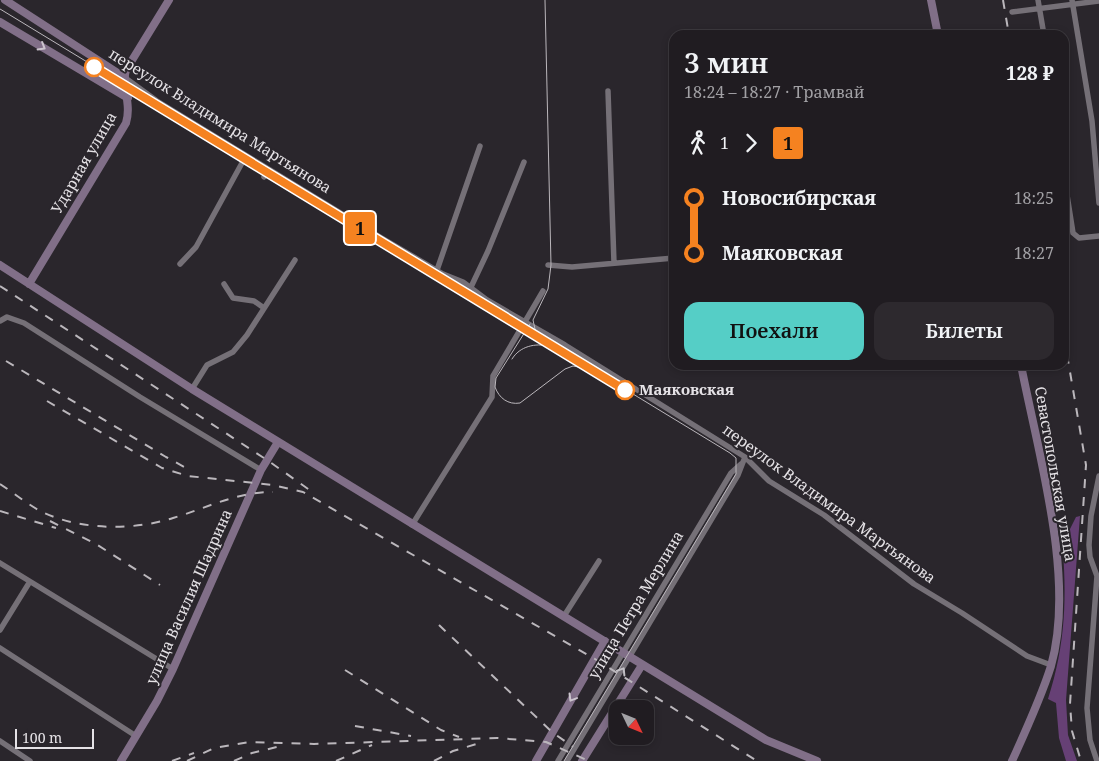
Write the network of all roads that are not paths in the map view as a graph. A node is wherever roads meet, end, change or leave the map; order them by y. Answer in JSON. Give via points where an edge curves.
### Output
{"nodes":[{"id":1,"x":5,"y":0,"type":"edge"},
{"id":2,"x":169,"y":0,"type":"edge"},
{"id":3,"x":931,"y":0,"type":"edge"},
{"id":4,"x":1038,"y":0,"type":"edge"},
{"id":5,"x":1099,"y":1,"type":"edge"},
{"id":6,"x":1072,"y":2,"type":"edge"},
{"id":7,"x":1040,"y":9,"type":"junction"},
{"id":8,"x":1012,"y":12,"type":"dead end"},
{"id":9,"x":0,"y":22,"type":"edge"},
{"id":10,"x":937,"y":30,"type":"edge"},
{"id":11,"x":1043,"y":30,"type":"edge"},
{"id":12,"x":124,"y":77,"type":"junction"},
{"id":13,"x":608,"y":91,"type":"dead end"},
{"id":14,"x":128,"y":98,"type":"junction"},
{"id":15,"x":480,"y":146,"type":"dead end"},
{"id":16,"x":524,"y":162,"type":"dead end"},
{"id":17,"x":242,"y":163,"type":"dead end"},
{"id":18,"x":270,"y":170,"type":"junction"},
{"id":19,"x":264,"y":177,"type":"dead end"},
{"id":20,"x":1099,"y":202,"type":"edge"},
{"id":21,"x":1069,"y":208,"type":"edge"},
{"id":22,"x":1099,"y":236,"type":"edge"},
{"id":23,"x":669,"y":258,"type":"edge"},
{"id":24,"x":295,"y":260,"type":"dead end"},
{"id":25,"x":614,"y":263,"type":"junction"},
{"id":26,"x":180,"y":264,"type":"dead end"},
{"id":27,"x":0,"y":265,"type":"edge"},
{"id":28,"x":548,"y":265,"type":"dead end"},
{"id":29,"x":437,"y":270,"type":"junction"},
{"id":30,"x":30,"y":284,"type":"junction"},
{"id":31,"x":224,"y":284,"type":"dead end"},
{"id":32,"x":471,"y":287,"type":"junction"},
{"id":33,"x":543,"y":291,"type":"dead end"},
{"id":34,"x":264,"y":308,"type":"junction"},
{"id":35,"x":0,"y":320,"type":"edge"},
{"id":36,"x":526,"y":323,"type":"junction"},
{"id":37,"x":1022,"y":370,"type":"edge"},
{"id":38,"x":192,"y":389,"type":"junction"},
{"id":39,"x":278,"y":442,"type":"junction"},
{"id":40,"x":745,"y":457,"type":"junction"},
{"id":41,"x":741,"y":464,"type":"junction"},
{"id":42,"x":261,"y":470,"type":"junction"},
{"id":43,"x":1099,"y":476,"type":"edge"},
{"id":44,"x":412,"y":525,"type":"junction"},
{"id":45,"x":599,"y":561,"type":"dead end"},
{"id":46,"x":0,"y":563,"type":"edge"},
{"id":47,"x":29,"y":583,"type":"junction"},
{"id":48,"x":1099,"y":611,"type":"edge"},
{"id":49,"x":564,"y":616,"type":"junction"},
{"id":50,"x":1094,"y":616,"type":"junction"},
{"id":51,"x":0,"y":630,"type":"edge"},
{"id":52,"x":605,"y":641,"type":"junction"},
{"id":53,"x":0,"y":648,"type":"edge"},
{"id":54,"x":642,"y":665,"type":"junction"},
{"id":55,"x":1051,"y":665,"type":"junction"},
{"id":56,"x":173,"y":669,"type":"junction"},
{"id":57,"x":136,"y":736,"type":"junction"},
{"id":58,"x":0,"y":741,"type":"edge"},
{"id":59,"x":30,"y":761,"type":"edge"},
{"id":60,"x":121,"y":761,"type":"edge"},
{"id":61,"x":536,"y":761,"type":"edge"},
{"id":62,"x":558,"y":761,"type":"edge"},
{"id":63,"x":567,"y":761,"type":"edge"},
{"id":64,"x":582,"y":761,"type":"edge"},
{"id":65,"x":817,"y":761,"type":"edge"},
{"id":66,"x":1012,"y":761,"type":"edge"},
{"id":67,"x":1097,"y":761,"type":"edge"}],
"edges":[{"from":1,"to":12,"type":"street","name":"переулок Владимира Мартьянова"},
{"from":2,"to":12,"type":"street"},
{"from":3,"to":10,"type":"street"},
{"from":4,"to":7,"type":"street"},
{"from":5,"to":6,"type":"street"},
{"from":6,"to":7,"type":"street"},
{"from":6,"to":20,"type":"street","via":[[1092,121]]},
{"from":7,"to":8,"type":"street"},
{"from":7,"to":11,"type":"street"},
{"from":9,"to":14,"type":"street","one_way":true},
{"from":12,"to":14,"type":"street","name":"Ударная улица"},
{"from":12,"to":18,"type":"street","name":"переулок Владимира Мартьянова","via":[[157,101]]},
{"from":13,"to":25,"type":"street"},
{"from":14,"to":30,"type":"street","name":"Ударная улица","via":[[126,123]]},
{"from":15,"to":29,"type":"street"},
{"from":16,"to":32,"type":"street"},
{"from":17,"to":26,"type":"street","via":[[196,247]]},
{"from":18,"to":19,"type":"street"},
{"from":18,"to":29,"type":"street","name":"переулок Владимира Мартьянова"},
{"from":21,"to":22,"type":"street","via":[[1073,233],[1078,238]]},
{"from":23,"to":25,"type":"street"},
{"from":24,"to":34,"type":"street"},
{"from":25,"to":28,"type":"street","via":[[572,267]]},
{"from":27,"to":30,"type":"street"},
{"from":29,"to":32,"type":"street","name":"переулок Владимира Мартьянова"},
{"from":30,"to":38,"type":"street"},
{"from":31,"to":34,"type":"street","via":[[233,298],[254,301]]},
{"from":32,"to":36,"type":"street","name":"переулок Владимира Мартьянова","via":[[486,300]]},
{"from":33,"to":36,"type":"street"},
{"from":34,"to":38,"type":"street","via":[[236,350],[208,365]]},
{"from":35,"to":42,"type":"street","via":[[24,322]]},
{"from":36,"to":40,"type":"street","name":"переулок Владимира Мартьянова"},
{"from":36,"to":44,"type":"street","via":[[493,376],[492,397]]},
{"from":37,"to":55,"type":"street","name":"Севастопольская улица","via":[[1058,564],[1058,612]]},
{"from":38,"to":39,"type":"street"},
{"from":39,"to":42,"type":"street","name":"улица Василия Шадрина"},
{"from":39,"to":44,"type":"street"},
{"from":40,"to":41,"type":"street","name":"улица Петра Мерлина"},
{"from":40,"to":55,"type":"street","name":"переулок Владимира Мартьянова","via":[[769,481],[824,515],[914,584],[1027,656]]},
{"from":41,"to":62,"type":"street","name":"улица Петра Мерлина","via":[[731,473]]},
{"from":63,"to":41,"type":"street","name":"улица Петра Мерлина","one_way":true,"via":[[638,646],[738,475]]},
{"from":42,"to":56,"type":"street","name":"улица Василия Шадрина"},
{"from":43,"to":50,"type":"street","via":[[1089,545],[1097,576]]},
{"from":44,"to":49,"type":"street"},
{"from":45,"to":49,"type":"street"},
{"from":46,"to":47,"type":"street"},
{"from":47,"to":51,"type":"street"},
{"from":47,"to":56,"type":"street"},
{"from":48,"to":50,"type":"street"},
{"from":49,"to":52,"type":"street"},
{"from":50,"to":67,"type":"street","via":[[1086,708],[1090,740]]},
{"from":52,"to":54,"type":"street"},
{"from":52,"to":61,"type":"street","name":"улица Петра Мерлина","one_way":true},
{"from":53,"to":57,"type":"street"},
{"from":54,"to":64,"type":"street"},
{"from":54,"to":65,"type":"street","via":[[766,740]]},
{"from":55,"to":66,"type":"street","name":"Севастопольская улица"},
{"from":56,"to":57,"type":"street","name":"улица Василия Шадрина"},
{"from":57,"to":60,"type":"street","name":"улица Василия Шадрина"},
{"from":58,"to":59,"type":"street"}]}
